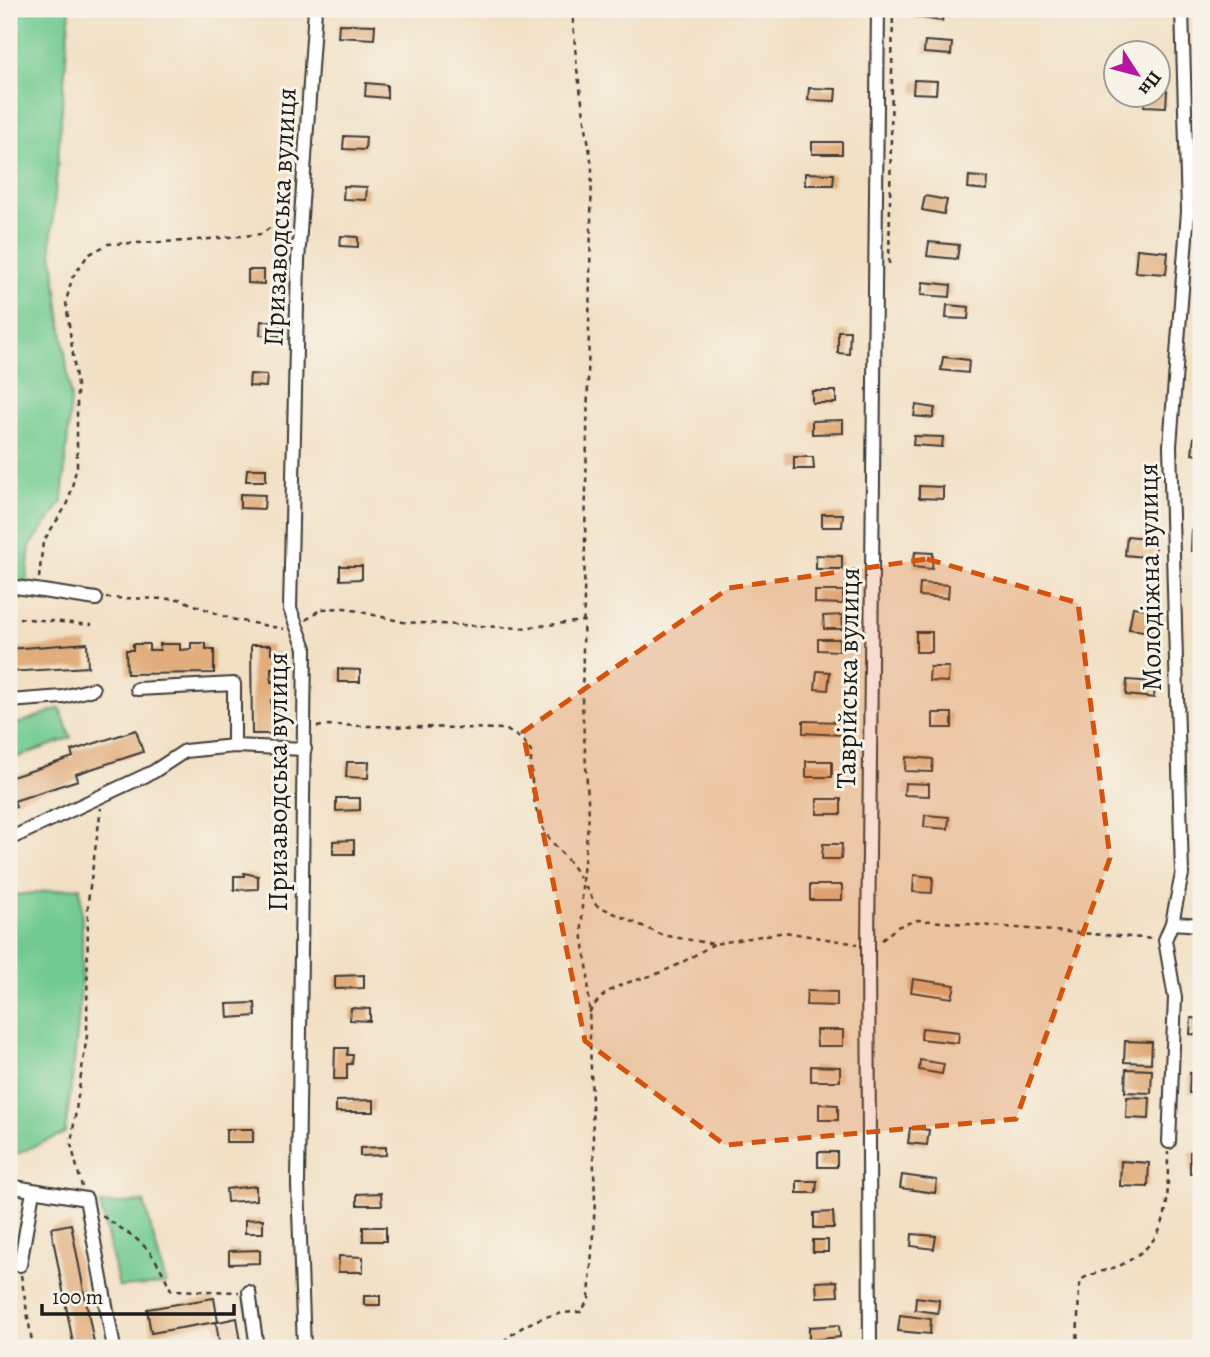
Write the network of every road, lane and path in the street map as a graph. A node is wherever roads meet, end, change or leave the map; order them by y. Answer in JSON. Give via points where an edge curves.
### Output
{"nodes":[{"id":1,"x":315,"y":9,"type":"edge"},
{"id":2,"x":572,"y":9,"type":"edge"},
{"id":3,"x":878,"y":9,"type":"edge"},
{"id":4,"x":1182,"y":9,"type":"edge"},
{"id":5,"x":303,"y":185,"type":"junction"},
{"id":6,"x":9,"y":586,"type":"edge"},
{"id":7,"x":37,"y":592,"type":"junction"},
{"id":8,"x":96,"y":599,"type":"joint"},
{"id":9,"x":9,"y":617,"type":"edge"},
{"id":10,"x":583,"y":621,"type":"junction"},
{"id":11,"x":92,"y":625,"type":"dead end"},
{"id":12,"x":300,"y":634,"type":"junction"},
{"id":13,"x":93,"y":689,"type":"dead end"},
{"id":14,"x":137,"y":689,"type":"dead end"},
{"id":15,"x":9,"y":701,"type":"edge"},
{"id":16,"x":305,"y":735,"type":"junction"},
{"id":17,"x":234,"y":746,"type":"junction"},
{"id":18,"x":305,"y":749,"type":"junction"},
{"id":19,"x":103,"y":795,"type":"junction"},
{"id":20,"x":9,"y":839,"type":"edge"},
{"id":21,"x":582,"y":881,"type":"junction"},
{"id":22,"x":1172,"y":923,"type":"junction"},
{"id":23,"x":1201,"y":925,"type":"edge"},
{"id":24,"x":1165,"y":940,"type":"junction"},
{"id":25,"x":714,"y":944,"type":"junction"},
{"id":26,"x":869,"y":951,"type":"junction"},
{"id":27,"x":589,"y":1013,"type":"junction"},
{"id":28,"x":1169,"y":1142,"type":"joint"},
{"id":29,"x":9,"y":1186,"type":"edge"},
{"id":30,"x":33,"y":1191,"type":"junction"},
{"id":31,"x":86,"y":1203,"type":"junction"},
{"id":32,"x":14,"y":1264,"type":"edge"},
{"id":33,"x":249,"y":1292,"type":"joint"},
{"id":34,"x":33,"y":1348,"type":"edge"},
{"id":35,"x":114,"y":1348,"type":"edge"},
{"id":36,"x":257,"y":1348,"type":"edge"},
{"id":37,"x":304,"y":1348,"type":"edge"},
{"id":38,"x":496,"y":1348,"type":"edge"},
{"id":39,"x":870,"y":1348,"type":"edge"},
{"id":40,"x":1077,"y":1348,"type":"edge"}],
"edges":[{"from":1,"to":5,"type":"street","name":"Призаводська вулиця"},
{"from":2,"to":10,"type":"path","via":[[592,166]]},
{"from":3,"to":26,"type":"street","name":"Таврійська вулиця"},
{"from":4,"to":22,"type":"street","name":"Молодіжна вулиця","via":[[1188,211],[1170,446],[1182,874]]},
{"from":5,"to":7,"type":"path","via":[[288,212],[262,234],[108,244],[88,255],[72,278],[66,302],[78,386],[77,466],[68,503],[43,542]]},
{"from":5,"to":12,"type":"street","name":"Призаводська вулиця","via":[[290,609]]},
{"from":6,"to":7,"type":"street"},
{"from":7,"to":8,"type":"street"},
{"from":8,"to":12,"type":"path","via":[[179,598],[231,619]]},
{"from":9,"to":11,"type":"path"},
{"from":10,"to":12,"type":"path","via":[[521,628],[403,622],[345,608],[321,609],[307,619]]},
{"from":10,"to":21,"type":"path","via":[[582,703],[589,815]]},
{"from":12,"to":16,"type":"street","name":"Призаводська вулиця","via":[[305,648]]},
{"from":13,"to":15,"type":"street","via":[[64,697]]},
{"from":14,"to":17,"type":"street","via":[[234,684]]},
{"from":16,"to":18,"type":"street","name":"Призаводська вулиця"},
{"from":16,"to":21,"type":"path","via":[[326,725],[505,729],[531,752],[541,825],[571,860]]},
{"from":17,"to":18,"type":"street"},
{"from":17,"to":19,"type":"street","via":[[185,751]]},
{"from":18,"to":37,"type":"street","name":"Призаводська вулиця","via":[[298,1184]]},
{"from":19,"to":20,"type":"street"},
{"from":19,"to":31,"type":"path","via":[[88,901],[88,1035],[71,1144]]},
{"from":21,"to":25,"type":"path","via":[[596,905],[662,936]]},
{"from":21,"to":27,"type":"path"},
{"from":22,"to":23,"type":"street"},
{"from":22,"to":24,"type":"street","name":"Молодіжна вулиця"},
{"from":24,"to":26,"type":"path","via":[[917,920],[897,927]]},
{"from":24,"to":28,"type":"street","via":[[1175,998]]},
{"from":25,"to":26,"type":"path","via":[[785,932]]},
{"from":25,"to":27,"type":"path","via":[[664,971],[599,996]]},
{"from":26,"to":39,"type":"street","name":"Таврійська вулиця"},
{"from":27,"to":38,"type":"path","via":[[595,1202],[589,1299],[581,1312],[536,1318]]},
{"from":28,"to":40,"type":"path","via":[[1167,1203],[1157,1239],[1121,1264],[1082,1279]]},
{"from":29,"to":30,"type":"street"},
{"from":30,"to":31,"type":"street"},
{"from":30,"to":32,"type":"street"},
{"from":31,"to":33,"type":"path","via":[[156,1257],[171,1290]]},
{"from":31,"to":35,"type":"street"},
{"from":32,"to":34,"type":"path"},
{"from":33,"to":36,"type":"street"}]}
